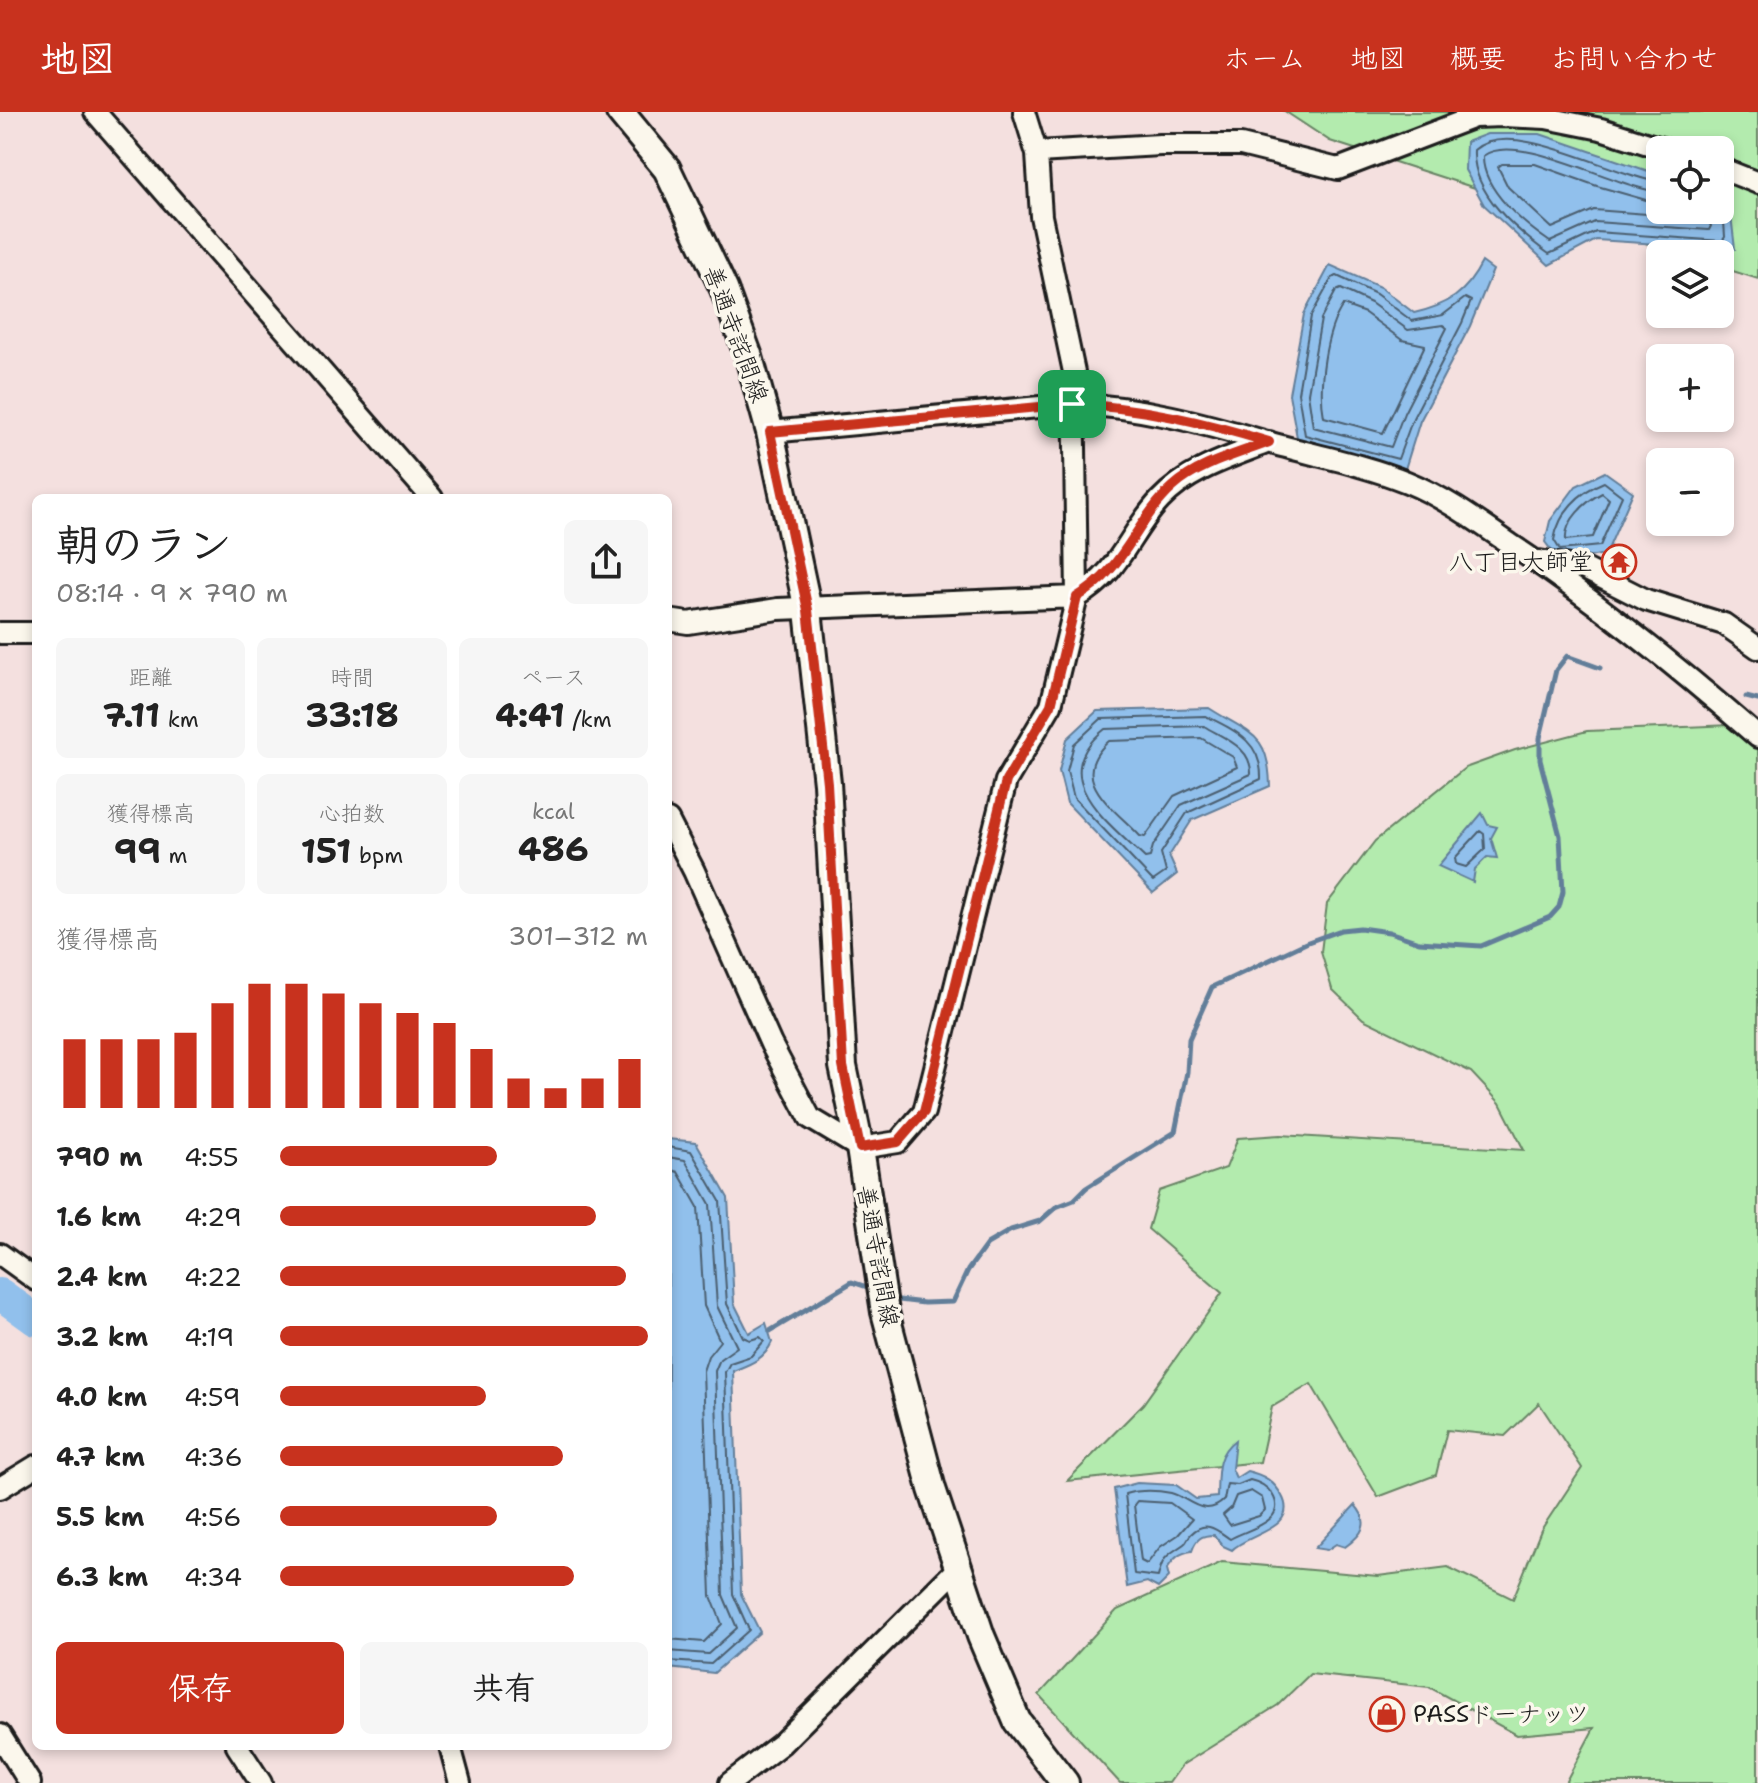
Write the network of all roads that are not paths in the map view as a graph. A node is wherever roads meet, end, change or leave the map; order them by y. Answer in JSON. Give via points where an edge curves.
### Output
{"nodes":[{"id":1,"x":95,"y":112,"type":"edge"},
{"id":2,"x":620,"y":112,"type":"edge"},
{"id":3,"x":1024,"y":112,"type":"edge"},
{"id":4,"x":1646,"y":143,"type":"edge"},
{"id":5,"x":1037,"y":152,"type":"junction"},
{"id":6,"x":1734,"y":174,"type":"edge"},
{"id":7,"x":1758,"y":183,"type":"edge"},
{"id":8,"x":1072,"y":404,"type":"junction"},
{"id":9,"x":770,"y":432,"type":"junction"},
{"id":10,"x":1269,"y":442,"type":"junction"},
{"id":11,"x":429,"y":494,"type":"edge"},
{"id":12,"x":1535,"y":560,"type":"junction"},
{"id":13,"x":1077,"y":597,"type":"junction"},
{"id":14,"x":808,"y":610,"type":"junction"},
{"id":15,"x":672,"y":621,"type":"edge"},
{"id":16,"x":0,"y":633,"type":"edge"},
{"id":17,"x":32,"y":633,"type":"edge"},
{"id":18,"x":1758,"y":648,"type":"edge"},
{"id":19,"x":1758,"y":737,"type":"edge"},
{"id":20,"x":672,"y":829,"type":"edge"},
{"id":21,"x":860,"y":1148,"type":"junction"},
{"id":22,"x":0,"y":1254,"type":"edge"},
{"id":23,"x":32,"y":1277,"type":"edge"},
{"id":24,"x":32,"y":1468,"type":"edge"},
{"id":25,"x":0,"y":1488,"type":"edge"},
{"id":26,"x":958,"y":1568,"type":"junction"},
{"id":27,"x":0,"y":1735,"type":"edge"},
{"id":28,"x":240,"y":1750,"type":"edge"},
{"id":29,"x":451,"y":1750,"type":"edge"},
{"id":30,"x":30,"y":1783,"type":"edge"},
{"id":31,"x":261,"y":1783,"type":"edge"},
{"id":32,"x":460,"y":1783,"type":"edge"},
{"id":33,"x":730,"y":1783,"type":"edge"},
{"id":34,"x":1065,"y":1783,"type":"edge"}],
"edges":[{"from":1,"to":11,"type":"street"},
{"from":2,"to":9,"type":"main road","name":"善通寺詫間線","via":[[667,169],[724,289]]},
{"from":3,"to":5,"type":"street"},
{"from":4,"to":5,"type":"street","via":[[1546,118],[1503,116],[1474,117],[1338,169],[1241,145]]},
{"from":5,"to":8,"type":"street","via":[[1041,216],[1074,372]]},
{"from":6,"to":7,"type":"street"},
{"from":8,"to":9,"type":"street"},
{"from":8,"to":10,"type":"street","via":[[1144,410]]},
{"from":8,"to":13,"type":"street"},
{"from":9,"to":14,"type":"main road","name":"善通寺詫間線"},
{"from":10,"to":12,"type":"street","via":[[1406,482],[1442,498]]},
{"from":10,"to":13,"type":"street","via":[[1176,484],[1114,569]]},
{"from":12,"to":18,"type":"street","via":[[1583,568],[1646,600],[1724,624]]},
{"from":12,"to":19,"type":"street","via":[[1662,653]]},
{"from":13,"to":14,"type":"street"},
{"from":13,"to":21,"type":"street","via":[[1051,705],[1006,781],[924,1112],[898,1142]]},
{"from":14,"to":15,"type":"street"},
{"from":14,"to":21,"type":"main road","name":"善通寺詫間線","via":[[827,783],[843,1066]]},
{"from":16,"to":17,"type":"street"},
{"from":20,"to":21,"type":"street","via":[[810,1118]]},
{"from":21,"to":26,"type":"main road","name":"善通寺詫間線","via":[[885,1312]]},
{"from":22,"to":23,"type":"street"},
{"from":24,"to":25,"type":"street"},
{"from":26,"to":33,"type":"street","via":[[781,1744]]},
{"from":26,"to":34,"type":"main road","name":"善通寺詫間線","via":[[1005,1697],[1041,1756]]},
{"from":27,"to":30,"type":"street"},
{"from":28,"to":31,"type":"street"},
{"from":29,"to":32,"type":"street"}]}
